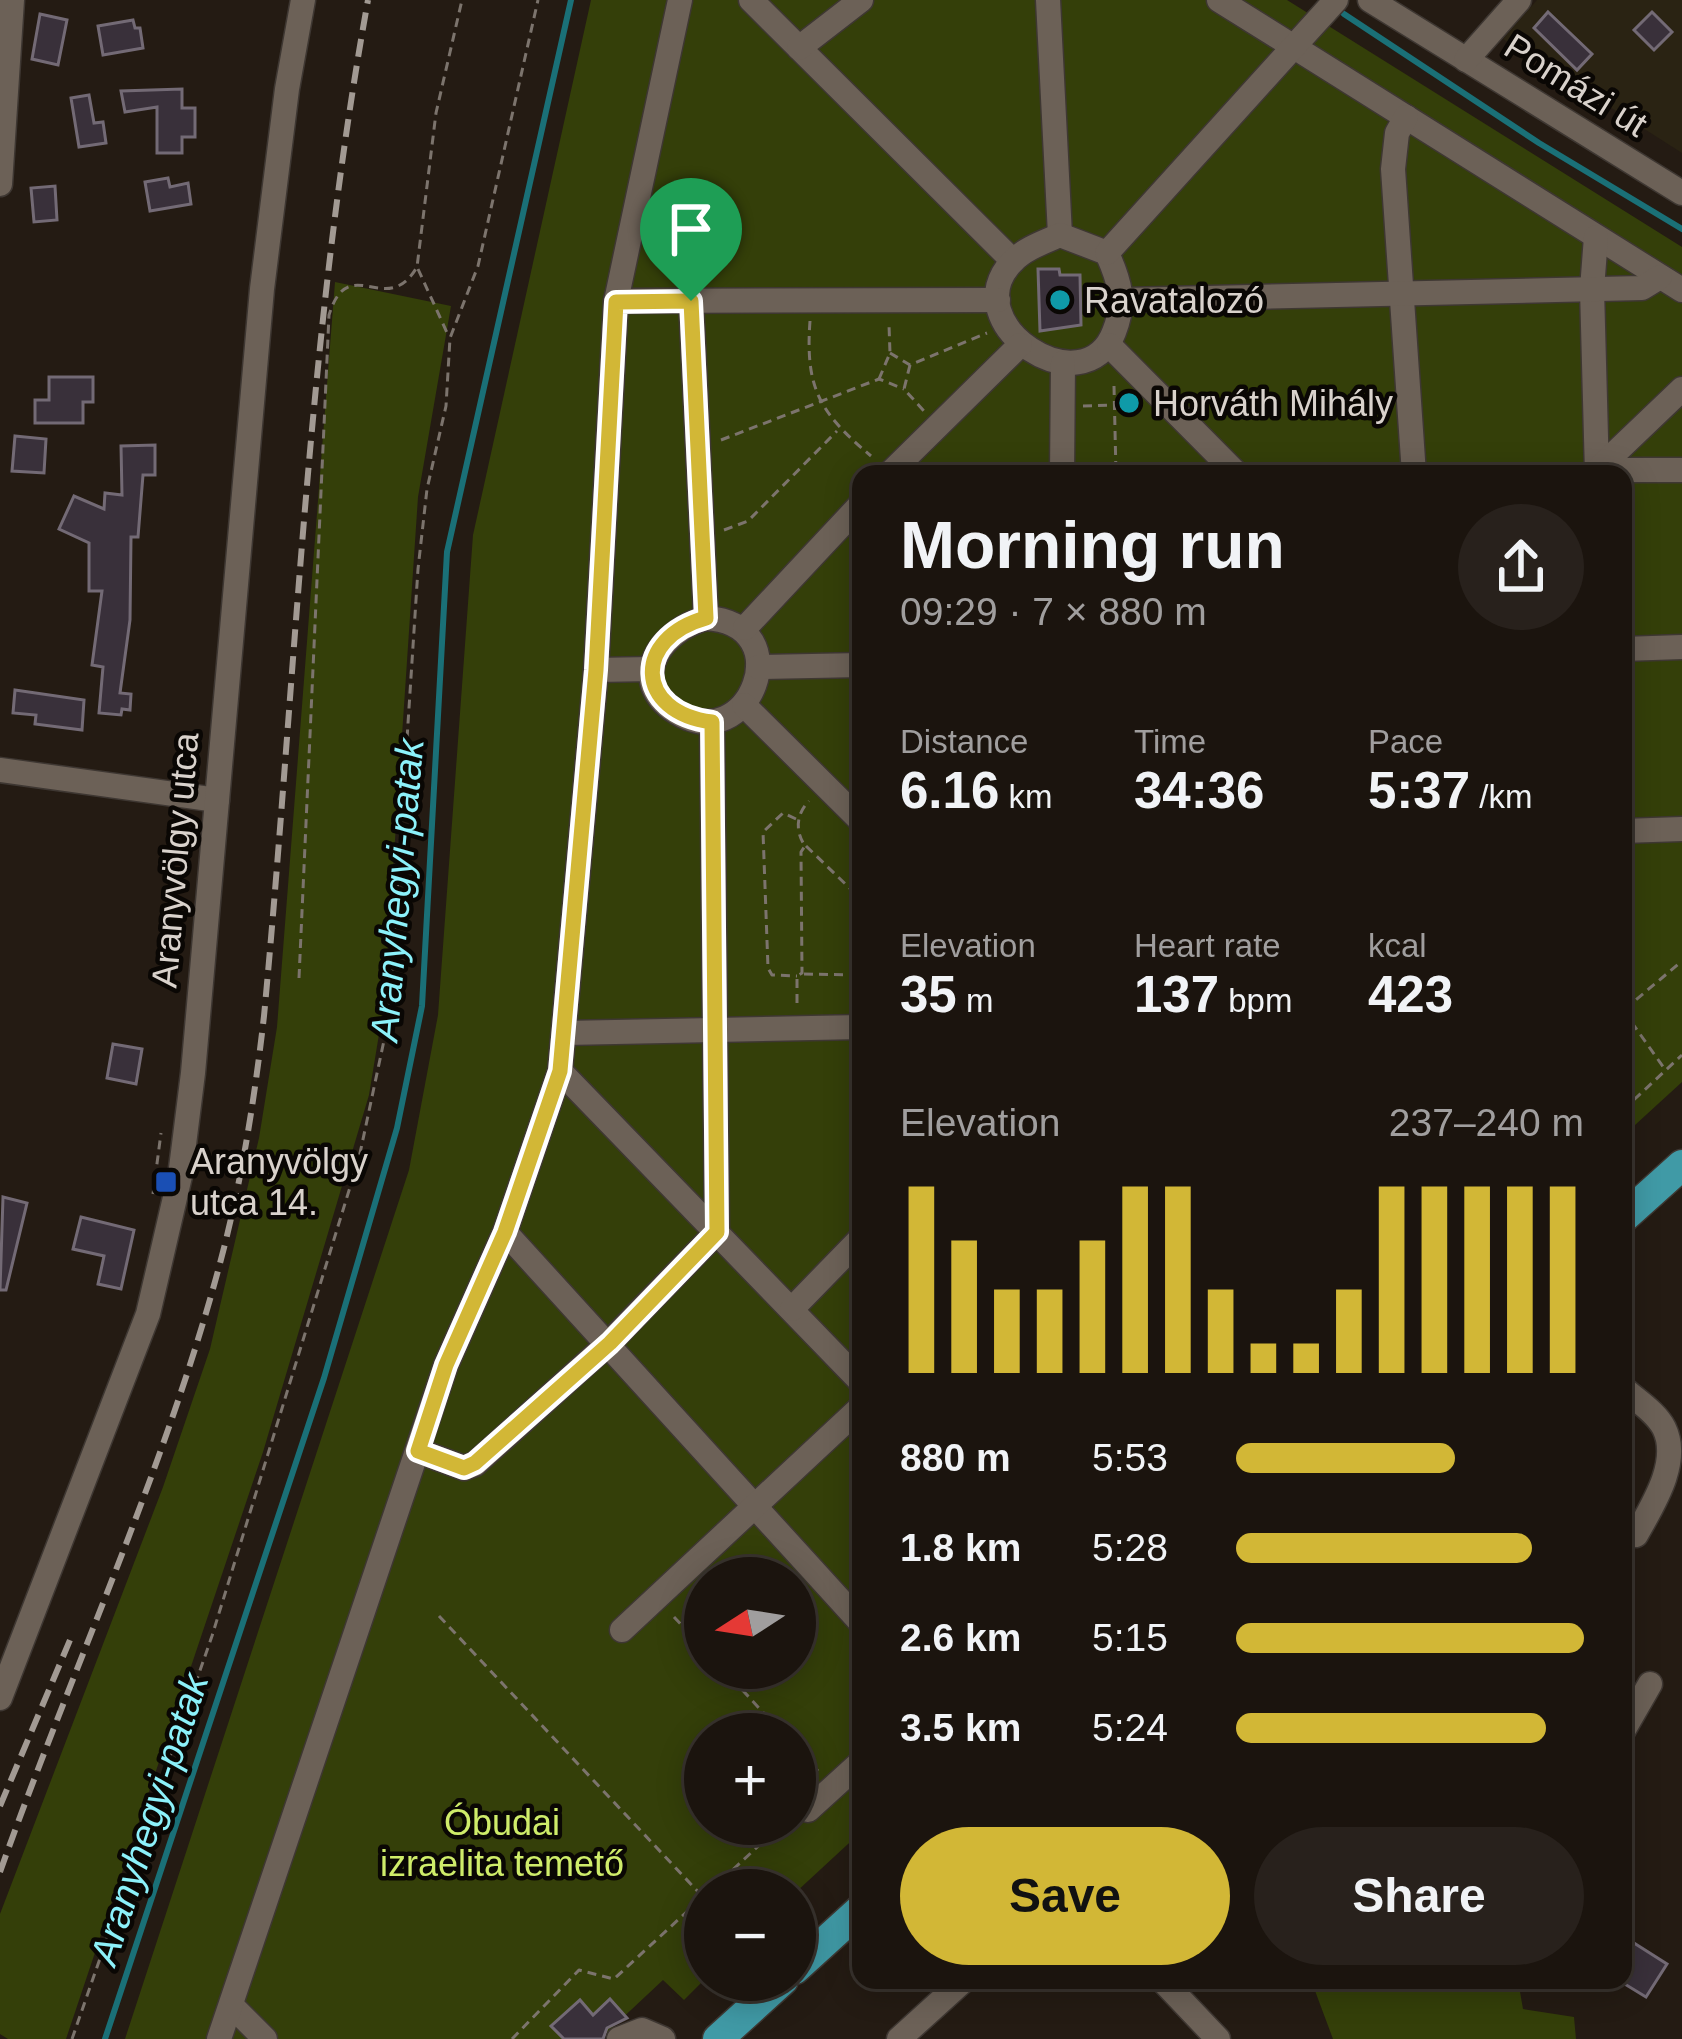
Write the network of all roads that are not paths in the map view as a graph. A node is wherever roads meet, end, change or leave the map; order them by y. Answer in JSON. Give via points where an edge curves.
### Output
{"nodes":[{"id":1,"x":12,"y":0,"type":"edge"},
{"id":2,"x":303,"y":0,"type":"edge"},
{"id":3,"x":680,"y":0,"type":"edge"},
{"id":4,"x":751,"y":0,"type":"edge"},
{"id":5,"x":861,"y":0,"type":"edge"},
{"id":6,"x":1048,"y":0,"type":"edge"},
{"id":7,"x":1219,"y":0,"type":"edge"},
{"id":8,"x":1336,"y":0,"type":"edge"},
{"id":9,"x":1370,"y":0,"type":"edge"},
{"id":10,"x":1519,"y":0,"type":"edge"},
{"id":11,"x":799,"y":48,"type":"junction"},
{"id":12,"x":1294,"y":49,"type":"junction"},
{"id":13,"x":1466,"y":60,"type":"junction"},
{"id":14,"x":3,"y":69,"type":"edge"},
{"id":15,"x":1406,"y":118,"type":"junction"},
{"id":16,"x":0,"y":184,"type":"edge"},
{"id":17,"x":1682,"y":193,"type":"edge"},
{"id":18,"x":1060,"y":235,"type":"junction"},
{"id":19,"x":1596,"y":237,"type":"junction"},
{"id":20,"x":1107,"y":254,"type":"junction"},
{"id":21,"x":1012,"y":261,"type":"junction"},
{"id":22,"x":1660,"y":277,"type":"junction"},
{"id":23,"x":1592,"y":289,"type":"junction"},
{"id":24,"x":1682,"y":290,"type":"edge"},
{"id":25,"x":1404,"y":293,"type":"junction"},
{"id":26,"x":998,"y":300,"type":"junction"},
{"id":27,"x":1124,"y":300,"type":"junction"},
{"id":28,"x":691,"y":301,"type":"junction"},
{"id":29,"x":616,"y":302,"type":"junction"},
{"id":30,"x":1013,"y":335,"type":"junction"},
{"id":31,"x":1117,"y":353,"type":"junction"},
{"id":32,"x":1064,"y":363,"type":"junction"},
{"id":33,"x":1682,"y":388,"type":"edge"},
{"id":34,"x":898,"y":465,"type":"edge"},
{"id":35,"x":1062,"y":465,"type":"edge"},
{"id":36,"x":1228,"y":465,"type":"edge"},
{"id":37,"x":1414,"y":465,"type":"edge"},
{"id":38,"x":1596,"y":465,"type":"edge"},
{"id":39,"x":1604,"y":465,"type":"edge"},
{"id":40,"x":1682,"y":470,"type":"edge"},
{"id":41,"x":1632,"y":472,"type":"edge"},
{"id":42,"x":852,"y":514,"type":"edge"},
{"id":43,"x":706,"y":618,"type":"junction"},
{"id":44,"x":745,"y":628,"type":"junction"},
{"id":45,"x":1682,"y":647,"type":"edge"},
{"id":46,"x":1632,"y":649,"type":"edge"},
{"id":47,"x":852,"y":665,"type":"edge"},
{"id":48,"x":758,"y":667,"type":"junction"},
{"id":49,"x":651,"y":669,"type":"junction"},
{"id":50,"x":596,"y":670,"type":"junction"},
{"id":51,"x":744,"y":705,"type":"junction"},
{"id":52,"x":712,"y":722,"type":"junction"},
{"id":53,"x":0,"y":770,"type":"edge"},
{"id":54,"x":217,"y":800,"type":"junction"},
{"id":55,"x":852,"y":812,"type":"edge"},
{"id":56,"x":1682,"y":829,"type":"edge"},
{"id":57,"x":1632,"y":831,"type":"edge"},
{"id":58,"x":852,"y":1028,"type":"edge"},
{"id":59,"x":713,"y":1030,"type":"junction"},
{"id":60,"x":566,"y":1033,"type":"junction"},
{"id":61,"x":560,"y":1071,"type":"junction"},
{"id":62,"x":1682,"y":1165,"type":"edge"},
{"id":63,"x":1632,"y":1210,"type":"edge"},
{"id":64,"x":505,"y":1232,"type":"junction"},
{"id":65,"x":717,"y":1232,"type":"junction"},
{"id":66,"x":852,"y":1247,"type":"edge"},
{"id":67,"x":792,"y":1309,"type":"junction"},
{"id":68,"x":610,"y":1343,"type":"junction"},
{"id":69,"x":852,"y":1372,"type":"edge"},
{"id":70,"x":1632,"y":1396,"type":"edge"},
{"id":71,"x":852,"y":1415,"type":"edge"},
{"id":72,"x":418,"y":1451,"type":"junction"},
{"id":73,"x":754,"y":1507,"type":"junction"},
{"id":74,"x":1636,"y":1535,"type":"dead end"},
{"id":75,"x":852,"y":1613,"type":"edge"},
{"id":76,"x":622,"y":1630,"type":"dead end"},
{"id":77,"x":1650,"y":1684,"type":"dead end"},
{"id":78,"x":0,"y":1698,"type":"edge"},
{"id":79,"x":1632,"y":1715,"type":"edge"},
{"id":80,"x":852,"y":1770,"type":"edge"},
{"id":81,"x":816,"y":1803,"type":"edge"},
{"id":82,"x":852,"y":1917,"type":"edge"},
{"id":83,"x":816,"y":1950,"type":"edge"},
{"id":84,"x":954,"y":1989,"type":"edge"},
{"id":85,"x":1171,"y":1989,"type":"edge"},
{"id":86,"x":760,"y":2001,"type":"edge"},
{"id":87,"x":232,"y":2006,"type":"junction"},
{"id":88,"x":219,"y":2039,"type":"edge"},
{"id":89,"x":266,"y":2039,"type":"edge"},
{"id":90,"x":619,"y":2039,"type":"edge"},
{"id":91,"x":662,"y":2039,"type":"edge"},
{"id":92,"x":718,"y":2039,"type":"edge"},
{"id":93,"x":899,"y":2039,"type":"edge"},
{"id":94,"x":1218,"y":2039,"type":"edge"}],
"edges":[{"from":1,"to":14,"type":"street"},
{"from":2,"to":54,"type":"street","name":"Aranyvölgy utca","via":[[271,207]]},
{"from":3,"to":29,"type":"street"},
{"from":4,"to":11,"type":"street"},
{"from":5,"to":11,"type":"street"},
{"from":6,"to":18,"type":"street"},
{"from":7,"to":12,"type":"street"},
{"from":8,"to":12,"type":"street"},
{"from":9,"to":13,"type":"street","name":"Pomázi út"},
{"from":10,"to":13,"type":"street"},
{"from":11,"to":21,"type":"street"},
{"from":12,"to":15,"type":"street"},
{"from":12,"to":20,"type":"street"},
{"from":13,"to":17,"type":"street","name":"Pomázi út"},
{"from":14,"to":16,"type":"street"},
{"from":15,"to":19,"type":"street"},
{"from":15,"to":25,"type":"street","via":[[1393,169]]},
{"from":18,"to":20,"type":"street"},
{"from":18,"to":21,"type":"street"},
{"from":19,"to":22,"type":"street"},
{"from":19,"to":23,"type":"street"},
{"from":20,"to":27,"type":"street"},
{"from":21,"to":26,"type":"street"},
{"from":22,"to":23,"type":"street","via":[[1642,288]]},
{"from":22,"to":24,"type":"street"},
{"from":23,"to":25,"type":"street"},
{"from":23,"to":38,"type":"street"},
{"from":25,"to":27,"type":"street"},
{"from":25,"to":37,"type":"street"},
{"from":26,"to":28,"type":"street"},
{"from":26,"to":30,"type":"street"},
{"from":27,"to":31,"type":"street"},
{"from":28,"to":29,"type":"street"},
{"from":28,"to":43,"type":"street"},
{"from":29,"to":50,"type":"street"},
{"from":30,"to":32,"type":"street"},
{"from":30,"to":34,"type":"street"},
{"from":31,"to":32,"type":"street"},
{"from":31,"to":36,"type":"street"},
{"from":32,"to":35,"type":"street"},
{"from":33,"to":39,"type":"street"},
{"from":40,"to":41,"type":"street"},
{"from":42,"to":44,"type":"street"},
{"from":43,"to":44,"type":"street"},
{"from":43,"to":49,"type":"street","via":[[669,635]]},
{"from":44,"to":48,"type":"street"},
{"from":45,"to":46,"type":"street"},
{"from":47,"to":48,"type":"street"},
{"from":48,"to":51,"type":"street"},
{"from":49,"to":50,"type":"street"},
{"from":49,"to":52,"type":"street","via":[[666,705]]},
{"from":50,"to":60,"type":"street"},
{"from":51,"to":52,"type":"street"},
{"from":51,"to":55,"type":"street"},
{"from":52,"to":59,"type":"street"},
{"from":53,"to":54,"type":"street"},
{"from":54,"to":78,"type":"street","name":"Aranyvölgy utca","via":[[188,1120],[170,1226],[136,1348]]},
{"from":56,"to":57,"type":"street"},
{"from":58,"to":59,"type":"street"},
{"from":59,"to":60,"type":"street"},
{"from":59,"to":65,"type":"street"},
{"from":60,"to":61,"type":"street"},
{"from":61,"to":64,"type":"street"},
{"from":61,"to":65,"type":"street"},
{"from":62,"to":63,"type":"main road"},
{"from":64,"to":68,"type":"street"},
{"from":64,"to":72,"type":"street"},
{"from":65,"to":67,"type":"street"},
{"from":65,"to":68,"type":"street"},
{"from":66,"to":67,"type":"street"},
{"from":67,"to":69,"type":"street"},
{"from":68,"to":72,"type":"street","via":[[475,1463],[464,1468]]},
{"from":68,"to":73,"type":"street"},
{"from":70,"to":74,"type":"street","via":[[1667,1438],[1663,1486]]},
{"from":71,"to":73,"type":"street"},
{"from":72,"to":87,"type":"street"},
{"from":73,"to":75,"type":"street"},
{"from":73,"to":76,"type":"street"},
{"from":77,"to":79,"type":"street"},
{"from":80,"to":81,"type":"street"},
{"from":82,"to":83,"type":"main road"},
{"from":84,"to":93,"type":"street"},
{"from":85,"to":94,"type":"street"},
{"from":86,"to":92,"type":"main road"},
{"from":87,"to":88,"type":"street"},
{"from":87,"to":89,"type":"street"},
{"from":90,"to":91,"type":"street","via":[[642,2030]]}]}
